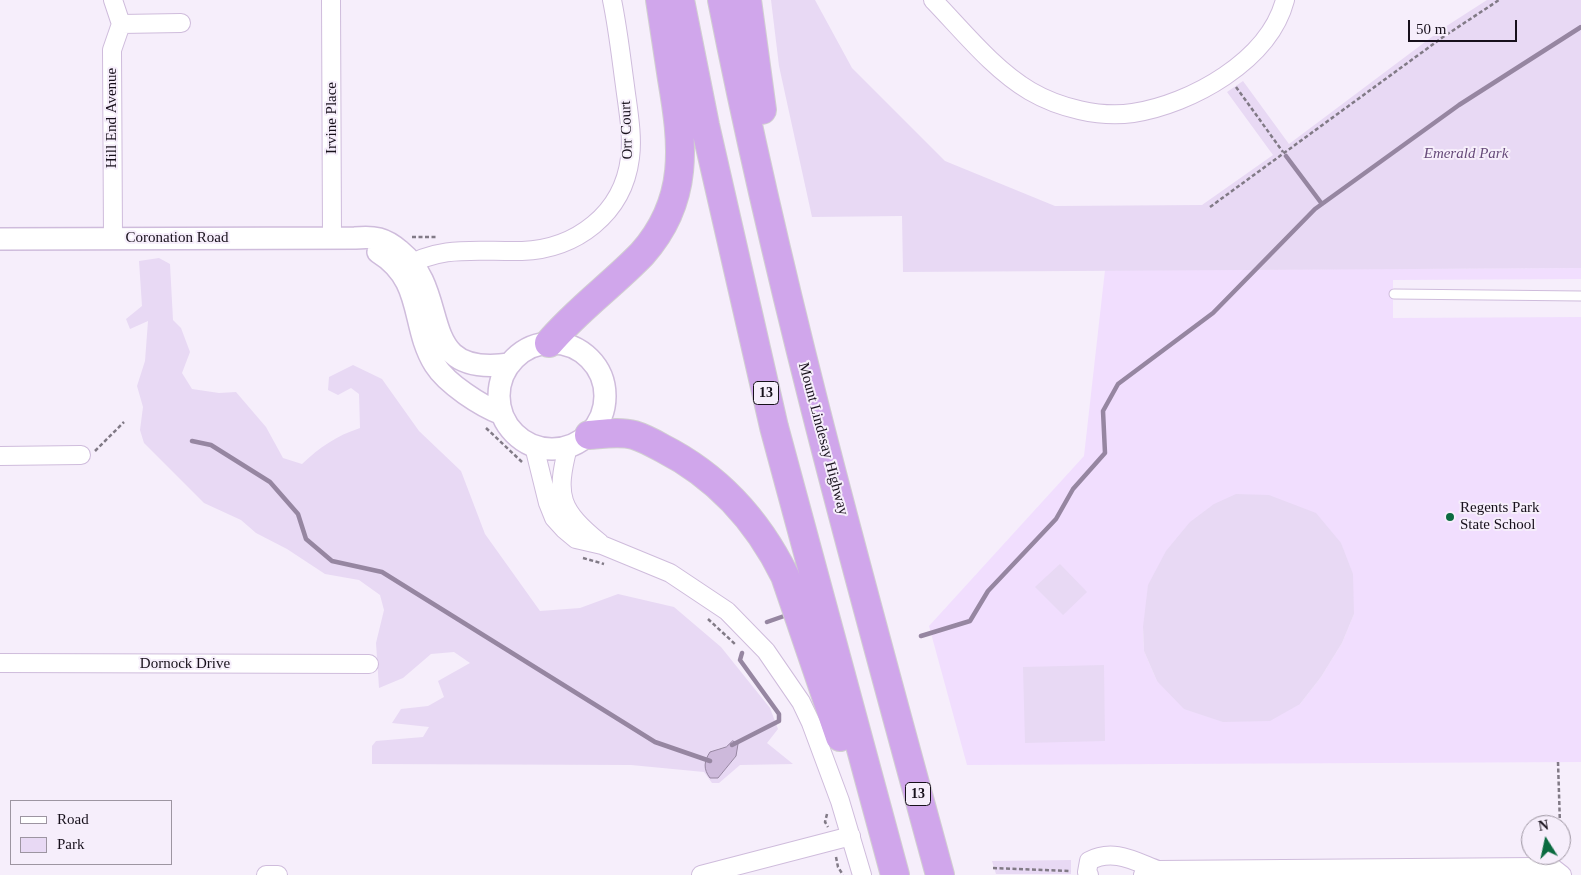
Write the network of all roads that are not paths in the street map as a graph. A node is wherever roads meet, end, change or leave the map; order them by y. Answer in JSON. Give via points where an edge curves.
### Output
{"nodes":[{"id":1,"x":113,"y":0,"type":"edge"},
{"id":2,"x":332,"y":0,"type":"edge"},
{"id":3,"x":612,"y":0,"type":"edge"},
{"id":4,"x":660,"y":0,"type":"edge"},
{"id":5,"x":680,"y":0,"type":"edge"},
{"id":6,"x":722,"y":0,"type":"edge"},
{"id":7,"x":747,"y":0,"type":"edge"},
{"id":8,"x":933,"y":0,"type":"edge"},
{"id":9,"x":1285,"y":0,"type":"edge"},
{"id":10,"x":181,"y":23,"type":"dead end"},
{"id":11,"x":121,"y":24,"type":"junction"},
{"id":12,"x":332,"y":237,"type":"junction"},
{"id":13,"x":113,"y":238,"type":"junction"},
{"id":14,"x":773,"y":238,"type":"junction"},
{"id":15,"x":0,"y":239,"type":"edge"},
{"id":16,"x":407,"y":265,"type":"junction"},
{"id":17,"x":1394,"y":294,"type":"dead end"},
{"id":18,"x":1581,"y":296,"type":"edge"},
{"id":19,"x":549,"y":343,"type":"junction"},
{"id":20,"x":510,"y":364,"type":"junction"},
{"id":21,"x":502,"y":414,"type":"junction"},
{"id":22,"x":578,"y":441,"type":"junction"},
{"id":23,"x":534,"y":446,"type":"junction"},
{"id":24,"x":81,"y":455,"type":"road end"},
{"id":25,"x":0,"y":456,"type":"edge"},
{"id":26,"x":602,"y":545,"type":"junction"},
{"id":27,"x":0,"y":664,"type":"edge"},
{"id":28,"x":369,"y":664,"type":"dead end"},
{"id":29,"x":870,"y":782,"type":"junction"},
{"id":30,"x":851,"y":836,"type":"junction"},
{"id":31,"x":1150,"y":872,"type":"edge"},
{"id":32,"x":1088,"y":873,"type":"edge"},
{"id":33,"x":266,"y":875,"type":"edge"},
{"id":34,"x":278,"y":875,"type":"edge"},
{"id":35,"x":702,"y":875,"type":"edge"},
{"id":36,"x":862,"y":875,"type":"edge"},
{"id":37,"x":895,"y":875,"type":"edge"},
{"id":38,"x":940,"y":875,"type":"edge"},
{"id":39,"x":1562,"y":875,"type":"edge"}],
"edges":[{"from":1,"to":11,"type":"street"},
{"from":2,"to":12,"type":"street","name":"Irvine Place"},
{"from":3,"to":16,"type":"street","name":"Orr Court","via":[[629,115],[630,158],[620,192],[608,211],[579,237],[545,250],[454,251],[437,253]]},
{"from":4,"to":19,"type":"highway","via":[[682,143],[672,203],[658,232],[641,254],[568,320]]},
{"from":5,"to":29,"type":"highway","number":"13","via":[[705,125],[772,417]]},
{"from":6,"to":14,"type":"highway","name":"Mount Lindesay Highway","number":"13"},
{"from":7,"to":14,"type":"highway","via":[[775,195]]},
{"from":8,"to":9,"type":"street","via":[[1002,71],[1031,92],[1065,106],[1098,113],[1132,113],[1163,105],[1223,78],[1249,56],[1269,32]]},
{"from":10,"to":11,"type":"street"},
{"from":11,"to":13,"type":"street","name":"Hill End Avenue","via":[[112,50]]},
{"from":12,"to":13,"type":"street","name":"Coronation Road"},
{"from":12,"to":16,"type":"street","name":"Coronation Road","via":[[354,238]]},
{"from":13,"to":15,"type":"street","name":"Coronation Road"},
{"from":14,"to":38,"type":"highway","name":"Mount Lindesay Highway","number":"13","via":[[813,403]]},
{"from":16,"to":20,"type":"street","name":"Coronation Road","via":[[423,278],[438,328],[448,350],[457,359],[473,366]]},
{"from":16,"to":21,"type":"street","name":"Coronation Road","via":[[427,346],[435,365],[486,408]]},
{"from":17,"to":18,"type":"lane"},
{"from":19,"to":20,"type":"street","via":[[520,353]]},
{"from":19,"to":22,"type":"street","via":[[564,344],[589,357],[604,382],[604,411],[598,424]]},
{"from":20,"to":21,"type":"street","via":[[500,388]]},
{"from":21,"to":23,"type":"street","via":[[509,428]]},
{"from":22,"to":23,"type":"street","via":[[551,449]]},
{"from":22,"to":26,"type":"street","via":[[560,479],[566,507],[574,521]]},
{"from":22,"to":29,"type":"highway","via":[[622,433],[635,435],[676,455],[710,479],[744,511],[773,551],[785,576],[845,752]]},
{"from":23,"to":26,"type":"street","via":[[554,518],[576,539]]},
{"from":24,"to":25,"type":"street"},
{"from":26,"to":30,"type":"street","via":[[670,573],[700,592],[726,610],[766,651],[801,702],[811,723]]},
{"from":27,"to":28,"type":"street","name":"Dornock Drive"},
{"from":29,"to":37,"type":"highway","number":"13"},
{"from":30,"to":35,"type":"street"},
{"from":30,"to":36,"type":"street"},
{"from":31,"to":32,"type":"street","via":[[1116,854],[1089,861]]},
{"from":31,"to":39,"type":"street","via":[[1535,867],[1553,868]]},
{"from":33,"to":34,"type":"street"}]}
